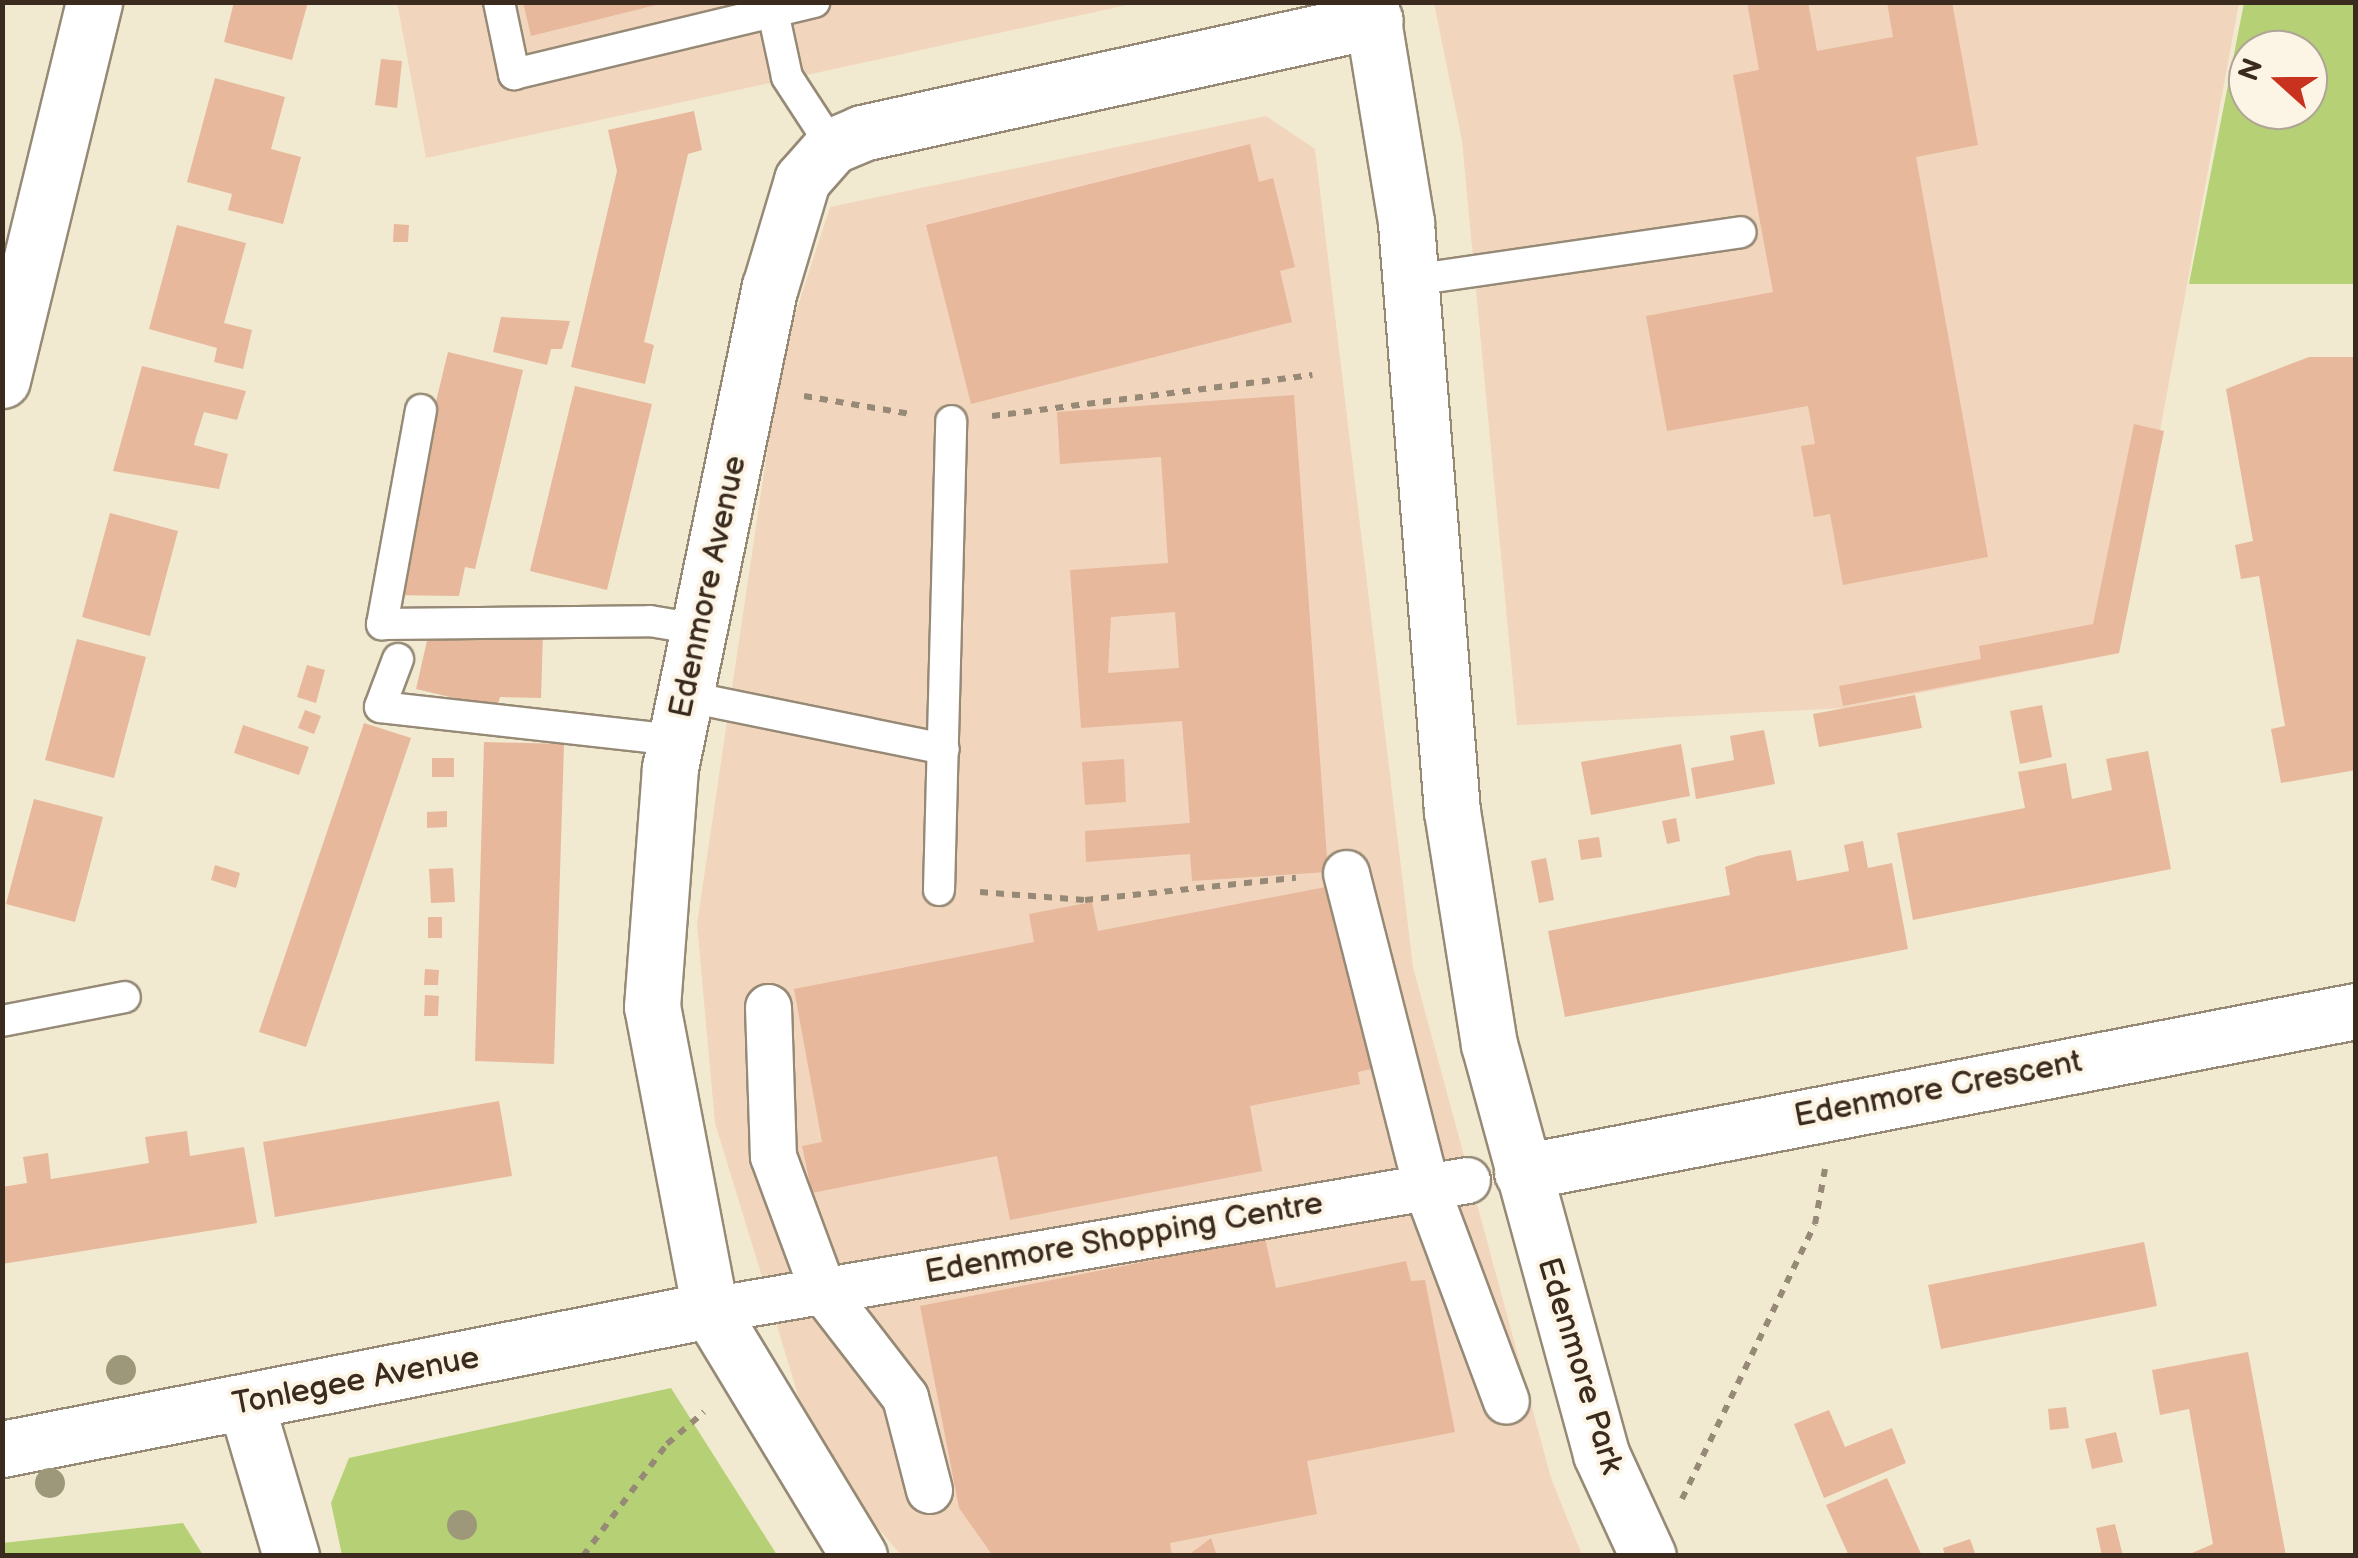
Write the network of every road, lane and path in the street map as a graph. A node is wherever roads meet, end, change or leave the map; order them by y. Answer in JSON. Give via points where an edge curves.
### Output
{"nodes":[{"id":1,"x":94,"y":2,"type":"edge"},
{"id":2,"x":499,"y":2,"type":"edge"},
{"id":3,"x":814,"y":2,"type":"edge"},
{"id":4,"x":1372,"y":11,"type":"edge"},
{"id":5,"x":773,"y":12,"type":"junction"},
{"id":6,"x":832,"y":146,"type":"junction"},
{"id":7,"x":1740,"y":232,"type":"dead end"},
{"id":8,"x":1412,"y":280,"type":"junction"},
{"id":9,"x":1312,"y":375,"type":"dead end"},
{"id":10,"x":2,"y":380,"type":"edge"},
{"id":11,"x":754,"y":387,"type":"junction"},
{"id":12,"x":421,"y":410,"type":"dead end"},
{"id":13,"x":951,"y":421,"type":"junction"},
{"id":14,"x":697,"y":629,"type":"junction"},
{"id":15,"x":398,"y":659,"type":"dead end"},
{"id":16,"x":680,"y":718,"type":"junction"},
{"id":17,"x":944,"y":749,"type":"junction"},
{"id":18,"x":1346,"y":874,"type":"joint"},
{"id":19,"x":939,"y":890,"type":"joint"},
{"id":20,"x":125,"y":997,"type":"dead end"},
{"id":21,"x":768,"y":1007,"type":"dead end"},
{"id":22,"x":2356,"y":1011,"type":"edge"},
{"id":23,"x":2,"y":1021,"type":"edge"},
{"id":24,"x":1825,"y":1112,"type":"junction"},
{"id":25,"x":1522,"y":1172,"type":"junction"},
{"id":26,"x":1446,"y":1184,"type":"junction"},
{"id":27,"x":823,"y":1292,"type":"junction"},
{"id":28,"x":710,"y":1310,"type":"junction"},
{"id":29,"x":744,"y":1378,"type":"junction"},
{"id":30,"x":1506,"y":1401,"type":"dead end"},
{"id":31,"x":246,"y":1404,"type":"junction"},
{"id":32,"x":2,"y":1450,"type":"edge"},
{"id":33,"x":929,"y":1490,"type":"dead end"},
{"id":34,"x":1647,"y":1552,"type":"edge"},
{"id":35,"x":291,"y":1556,"type":"edge"},
{"id":36,"x":583,"y":1556,"type":"edge"},
{"id":37,"x":859,"y":1556,"type":"edge"}],
"edges":[{"from":1,"to":10,"type":"street"},
{"from":2,"to":5,"type":"lane","via":[[514,74]]},
{"from":3,"to":5,"type":"lane"},
{"from":4,"to":6,"type":"street"},
{"from":4,"to":8,"type":"street","name":"Edenmore Park"},
{"from":5,"to":6,"type":"lane","via":[[787,76]]},
{"from":6,"to":11,"type":"street","name":"Edenmore Avenue","via":[[802,180]]},
{"from":7,"to":8,"type":"lane"},
{"from":8,"to":25,"type":"street","name":"Edenmore Park","via":[[1452,811],[1488,1044]]},
{"from":9,"to":13,"type":"path"},
{"from":11,"to":13,"type":"path"},
{"from":11,"to":14,"type":"street","name":"Edenmore Avenue"},
{"from":12,"to":14,"type":"lane","via":[[382,624],[650,621]]},
{"from":13,"to":17,"type":"lane"},
{"from":14,"to":16,"type":"street","name":"Edenmore Avenue"},
{"from":15,"to":16,"type":"lane","via":[[380,707]]},
{"from":16,"to":17,"type":"lane"},
{"from":16,"to":28,"type":"street","name":"Edenmore Avenue","via":[[652,1008]]},
{"from":17,"to":19,"type":"lane"},
{"from":18,"to":19,"type":"path","via":[[1085,900]]},
{"from":18,"to":26,"type":"street"},
{"from":20,"to":23,"type":"lane"},
{"from":21,"to":27,"type":"street","via":[[773,1156]]},
{"from":22,"to":24,"type":"street","name":"Edenmore Crescent"},
{"from":24,"to":25,"type":"street","name":"Edenmore Crescent"},
{"from":24,"to":34,"type":"path","via":[[1825,1189],[1815,1224],[1716,1438]]},
{"from":25,"to":34,"type":"street","name":"Edenmore Park","via":[[1601,1454]]},
{"from":26,"to":27,"type":"street","name":"Edenmore Shopping Centre"},
{"from":26,"to":30,"type":"street"},
{"from":27,"to":28,"type":"street","name":"Edenmore Shopping Centre"},
{"from":27,"to":33,"type":"street","via":[[905,1397]]},
{"from":28,"to":29,"type":"street","name":"Edenmore Avenue"},
{"from":28,"to":31,"type":"street","name":"Tonlegee Avenue"},
{"from":29,"to":36,"type":"path","via":[[666,1444]]},
{"from":29,"to":37,"type":"street","name":"Edenmore Avenue"},
{"from":31,"to":32,"type":"street","name":"Tonlegee Avenue"},
{"from":31,"to":35,"type":"street"}]}
